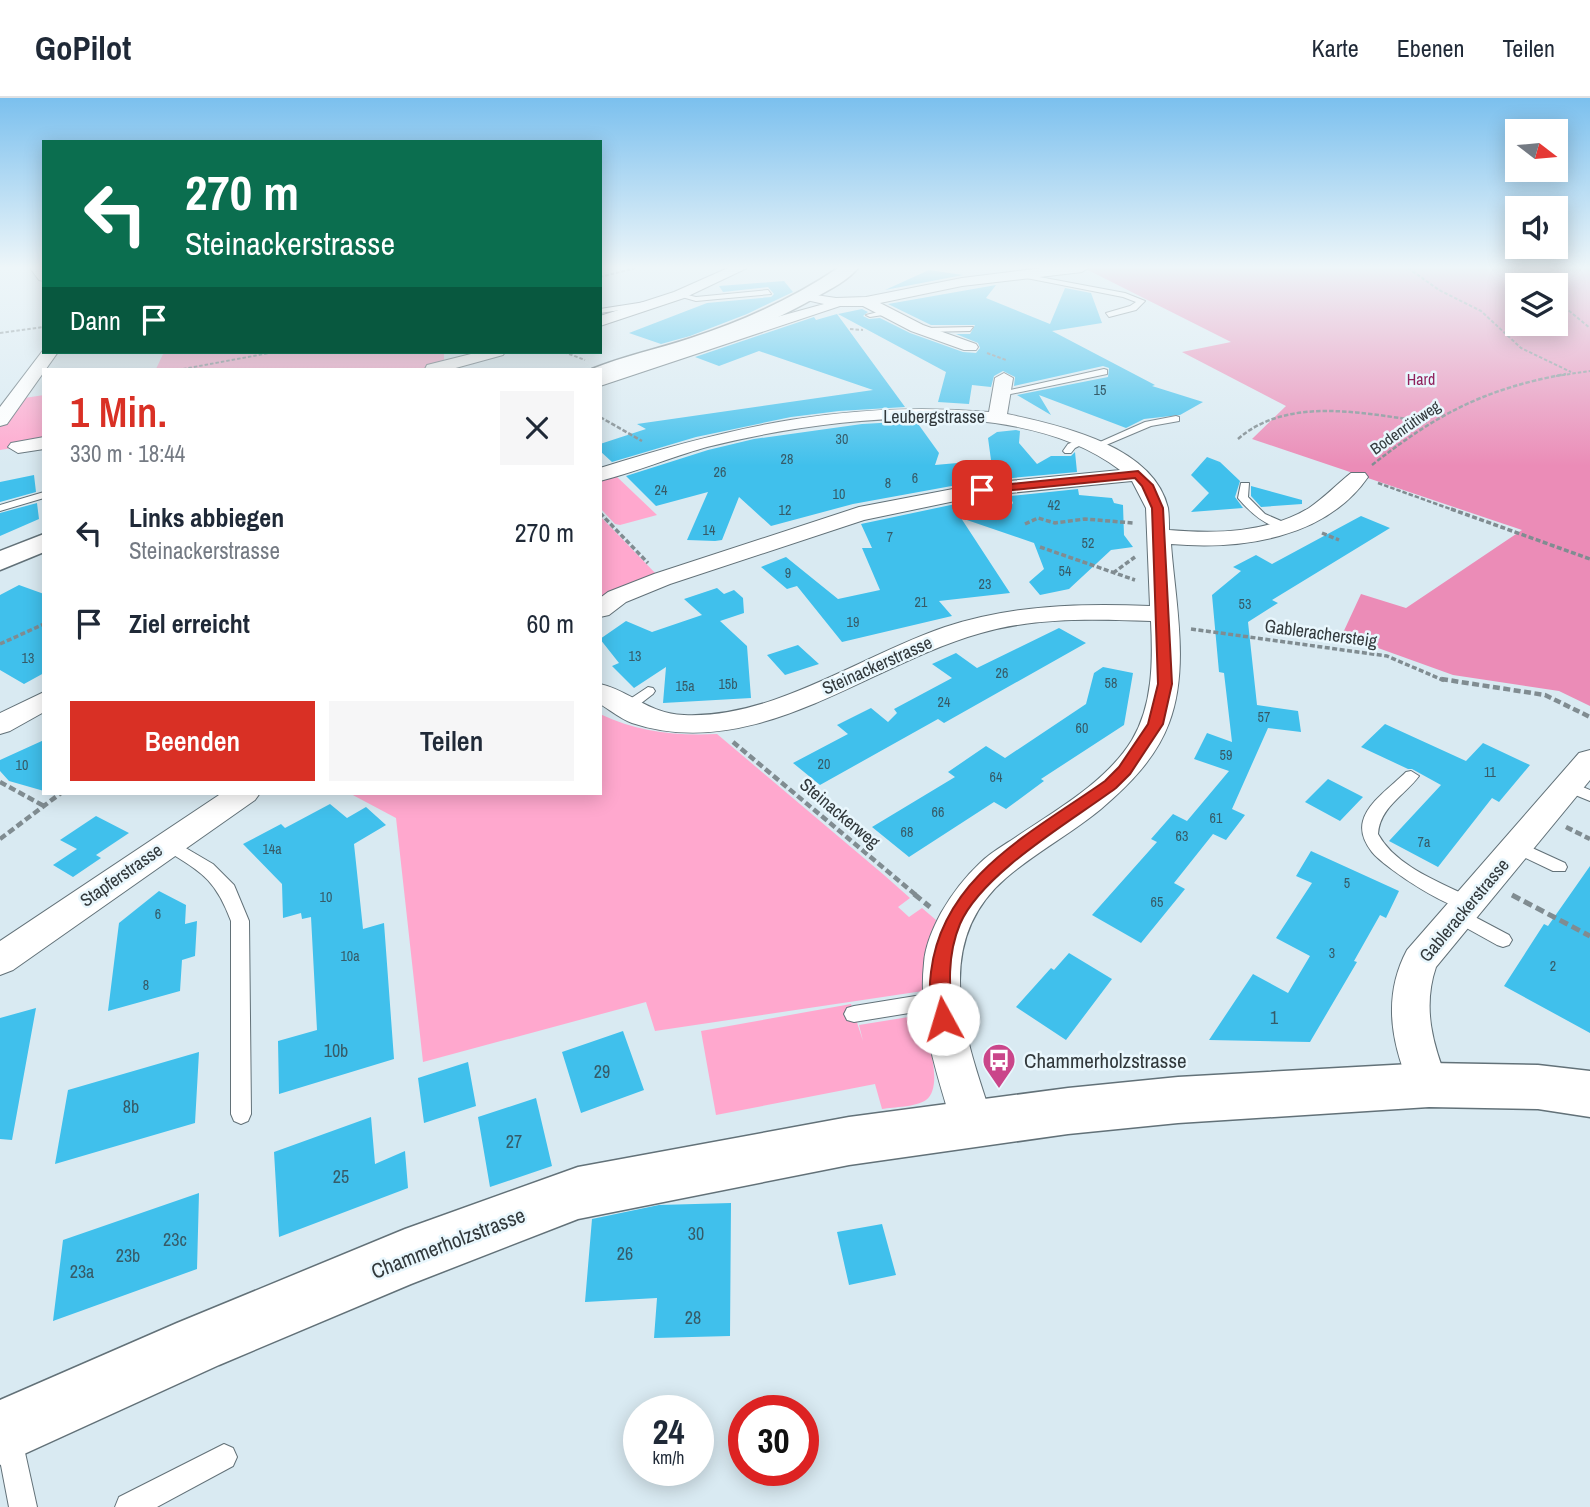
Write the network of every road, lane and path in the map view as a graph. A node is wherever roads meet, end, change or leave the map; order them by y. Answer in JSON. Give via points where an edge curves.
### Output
{"nodes":[{"id":1,"x":718,"y":334,"type":"edge"},
{"id":2,"x":742,"y":334,"type":"edge"},
{"id":3,"x":933,"y":334,"type":"edge"},
{"id":4,"x":1506,"y":334,"type":"edge"},
{"id":5,"x":970,"y":347,"type":"joint"},
{"id":6,"x":49,"y":354,"type":"edge"},
{"id":7,"x":264,"y":354,"type":"edge"},
{"id":8,"x":489,"y":354,"type":"edge"},
{"id":9,"x":569,"y":354,"type":"edge"},
{"id":10,"x":582,"y":359,"type":"dead end"},
{"id":11,"x":188,"y":368,"type":"edge"},
{"id":12,"x":437,"y":368,"type":"edge"},
{"id":13,"x":1590,"y":371,"type":"edge"},
{"id":14,"x":602,"y":372,"type":"edge"},
{"id":15,"x":1104,"y":372,"type":"dead end"},
{"id":16,"x":1573,"y":373,"type":"junction"},
{"id":17,"x":602,"y":380,"type":"edge"},
{"id":18,"x":1001,"y":396,"type":"junction"},
{"id":19,"x":602,"y":418,"type":"edge"},
{"id":20,"x":1176,"y":419,"type":"dead end"},
{"id":21,"x":0,"y":420,"type":"edge"},
{"id":22,"x":1428,"y":422,"type":"junction"},
{"id":23,"x":1238,"y":439,"type":"dead end"},
{"id":24,"x":42,"y":443,"type":"edge"},
{"id":25,"x":1083,"y":446,"type":"junction"},
{"id":26,"x":18,"y":447,"type":"dead end"},
{"id":27,"x":664,"y":454,"type":"junction"},
{"id":28,"x":602,"y":474,"type":"edge"},
{"id":29,"x":1138,"y":474,"type":"junction"},
{"id":30,"x":1358,"y":477,"type":"junction"},
{"id":31,"x":1245,"y":485,"type":"dead end"},
{"id":32,"x":42,"y":496,"type":"edge"},
{"id":33,"x":0,"y":508,"type":"edge"},
{"id":34,"x":602,"y":515,"type":"edge"},
{"id":35,"x":1025,"y":524,"type":"dead end"},
{"id":36,"x":1284,"y":526,"type":"junction"},
{"id":37,"x":1158,"y":530,"type":"junction"},
{"id":38,"x":42,"y":543,"type":"edge"},
{"id":39,"x":1040,"y":547,"type":"dead end"},
{"id":40,"x":1590,"y":559,"type":"edge"},
{"id":41,"x":0,"y":561,"type":"edge"},
{"id":42,"x":663,"y":579,"type":"junction"},
{"id":43,"x":602,"y":608,"type":"edge"},
{"id":44,"x":1163,"y":609,"type":"junction"},
{"id":45,"x":42,"y":625,"type":"edge"},
{"id":46,"x":0,"y":644,"type":"edge"},
{"id":47,"x":648,"y":691,"type":"dead end"},
{"id":48,"x":602,"y":693,"type":"edge"},
{"id":49,"x":42,"y":701,"type":"edge"},
{"id":50,"x":626,"y":709,"type":"junction"},
{"id":51,"x":1590,"y":717,"type":"edge"},
{"id":52,"x":711,"y":723,"type":"junction"},
{"id":53,"x":0,"y":725,"type":"edge"},
{"id":54,"x":1411,"y":776,"type":"dead end"},
{"id":55,"x":1583,"y":781,"type":"edge"},
{"id":56,"x":0,"y":782,"type":"edge"},
{"id":57,"x":58,"y":795,"type":"edge"},
{"id":58,"x":241,"y":795,"type":"edge"},
{"id":59,"x":44,"y":806,"type":"junction"},
{"id":60,"x":0,"y":839,"type":"edge"},
{"id":61,"x":167,"y":843,"type":"junction"},
{"id":62,"x":1517,"y":847,"type":"junction"},
{"id":63,"x":1559,"y":867,"type":"dead end"},
{"id":64,"x":1471,"y":900,"type":"junction"},
{"id":65,"x":951,"y":925,"type":"junction"},
{"id":66,"x":1590,"y":936,"type":"edge"},
{"id":67,"x":1503,"y":940,"type":"dead end"},
{"id":68,"x":0,"y":960,"type":"edge"},
{"id":69,"x":940,"y":1000,"type":"junction"},
{"id":70,"x":854,"y":1014,"type":"dead end"},
{"id":71,"x":1429,"y":1085,"type":"junction"},
{"id":72,"x":1590,"y":1094,"type":"edge"},
{"id":73,"x":241,"y":1114,"type":"dead end"},
{"id":74,"x":973,"y":1124,"type":"junction"},
{"id":75,"x":4,"y":1431,"type":"edge"},
{"id":76,"x":224,"y":1457,"type":"dead end"},
{"id":77,"x":23,"y":1507,"type":"edge"},
{"id":78,"x":129,"y":1507,"type":"edge"}],
"edges":[{"from":1,"to":14,"type":"street"},
{"from":2,"to":17,"type":"street"},
{"from":3,"to":5,"type":"street"},
{"from":4,"to":16,"type":"path","via":[[1521,348]]},
{"from":5,"to":18,"type":"path","via":[[1007,360]]},
{"from":6,"to":21,"type":"street"},
{"from":7,"to":11,"type":"path"},
{"from":8,"to":12,"type":"street"},
{"from":9,"to":10,"type":"path"},
{"from":13,"to":16,"type":"path","name":"Bodenrütiweg"},
{"from":15,"to":18,"type":"lane"},
{"from":16,"to":22,"type":"path","name":"Bodenrütiweg","via":[[1466,403]]},
{"from":18,"to":25,"type":"street","name":"Leubergstrasse"},
{"from":18,"to":27,"type":"street","name":"Leubergstrasse","via":[[935,413],[845,418],[751,432]]},
{"from":19,"to":27,"type":"path"},
{"from":20,"to":25,"type":"lane"},
{"from":22,"to":23,"type":"path","via":[[1333,413],[1287,414],[1255,424]]},
{"from":22,"to":30,"type":"path","name":"Bodenrütiweg"},
{"from":24,"to":26,"type":"street"},
{"from":25,"to":29,"type":"street","name":"Leubergstrasse"},
{"from":27,"to":28,"type":"street","name":"Leubergstrasse"},
{"from":29,"to":37,"type":"street","name":"Leubergstrasse","via":[[1154,497]]},
{"from":29,"to":42,"type":"street","via":[[1001,495],[928,498],[859,514]]},
{"from":30,"to":36,"type":"street","via":[[1317,512]]},
{"from":30,"to":40,"type":"path"},
{"from":31,"to":36,"type":"lane","via":[[1243,498],[1261,516]]},
{"from":32,"to":33,"type":"lane"},
{"from":34,"to":42,"type":"path"},
{"from":35,"to":37,"type":"path","via":[[1038,518],[1055,523],[1105,520]]},
{"from":36,"to":37,"type":"street","via":[[1182,538]]},
{"from":37,"to":44,"type":"street","name":"Leubergstrasse"},
{"from":38,"to":41,"type":"street"},
{"from":39,"to":44,"type":"path","name":"Gablerachersteig"},
{"from":42,"to":43,"type":"street","via":[[617,597]]},
{"from":44,"to":51,"type":"path","name":"Gablerachersteig","via":[[1387,656],[1448,682],[1545,695]]},
{"from":44,"to":52,"type":"street","name":"Steinackerstrasse","via":[[1075,612],[978,626],[929,642],[778,709]]},
{"from":44,"to":65,"type":"street","name":"Leubergstrasse","via":[[1166,666],[1161,707],[1137,755],[1110,785],[993,870],[977,885]]},
{"from":45,"to":46,"type":"path"},
{"from":47,"to":50,"type":"lane"},
{"from":48,"to":50,"type":"street","name":"Steinackerstrasse"},
{"from":49,"to":53,"type":"street"},
{"from":50,"to":52,"type":"street","name":"Steinackerstrasse","via":[[671,722]]},
{"from":52,"to":65,"type":"path","name":"Steinackerweg"},
{"from":54,"to":64,"type":"lane","via":[[1382,805],[1369,834],[1391,860]]},
{"from":55,"to":62,"type":"street","name":"Gablerackerstrasse"},
{"from":56,"to":59,"type":"path"},
{"from":57,"to":59,"type":"path"},
{"from":58,"to":61,"type":"street","name":"Stapferstrasse"},
{"from":59,"to":60,"type":"path"},
{"from":61,"to":68,"type":"street","name":"Stapferstrasse"},
{"from":61,"to":73,"type":"lane","via":[[207,868],[228,890],[240,921]]},
{"from":62,"to":63,"type":"lane"},
{"from":62,"to":64,"type":"street","name":"Gablerackerstrasse"},
{"from":64,"to":66,"type":"path"},
{"from":64,"to":67,"type":"lane"},
{"from":64,"to":71,"type":"street","name":"Gablerackerstrasse","via":[[1420,960],[1412,980],[1409,1023],[1414,1050]]},
{"from":65,"to":69,"type":"street","name":"Leubergstrasse","via":[[942,954]]},
{"from":69,"to":70,"type":"lane"},
{"from":69,"to":74,"type":"street","name":"Leubergstrasse","via":[[946,1038]]},
{"from":71,"to":72,"type":"street","name":"Chammerholzstrasse","via":[[1517,1085]]},
{"from":71,"to":74,"type":"street","name":"Chammerholzstrasse","via":[[1178,1100]]},
{"from":74,"to":75,"type":"street","name":"Chammerholzstrasse","via":[[849,1141],[579,1193],[405,1258]]},
{"from":75,"to":77,"type":"lane"},
{"from":76,"to":78,"type":"lane"}]}
